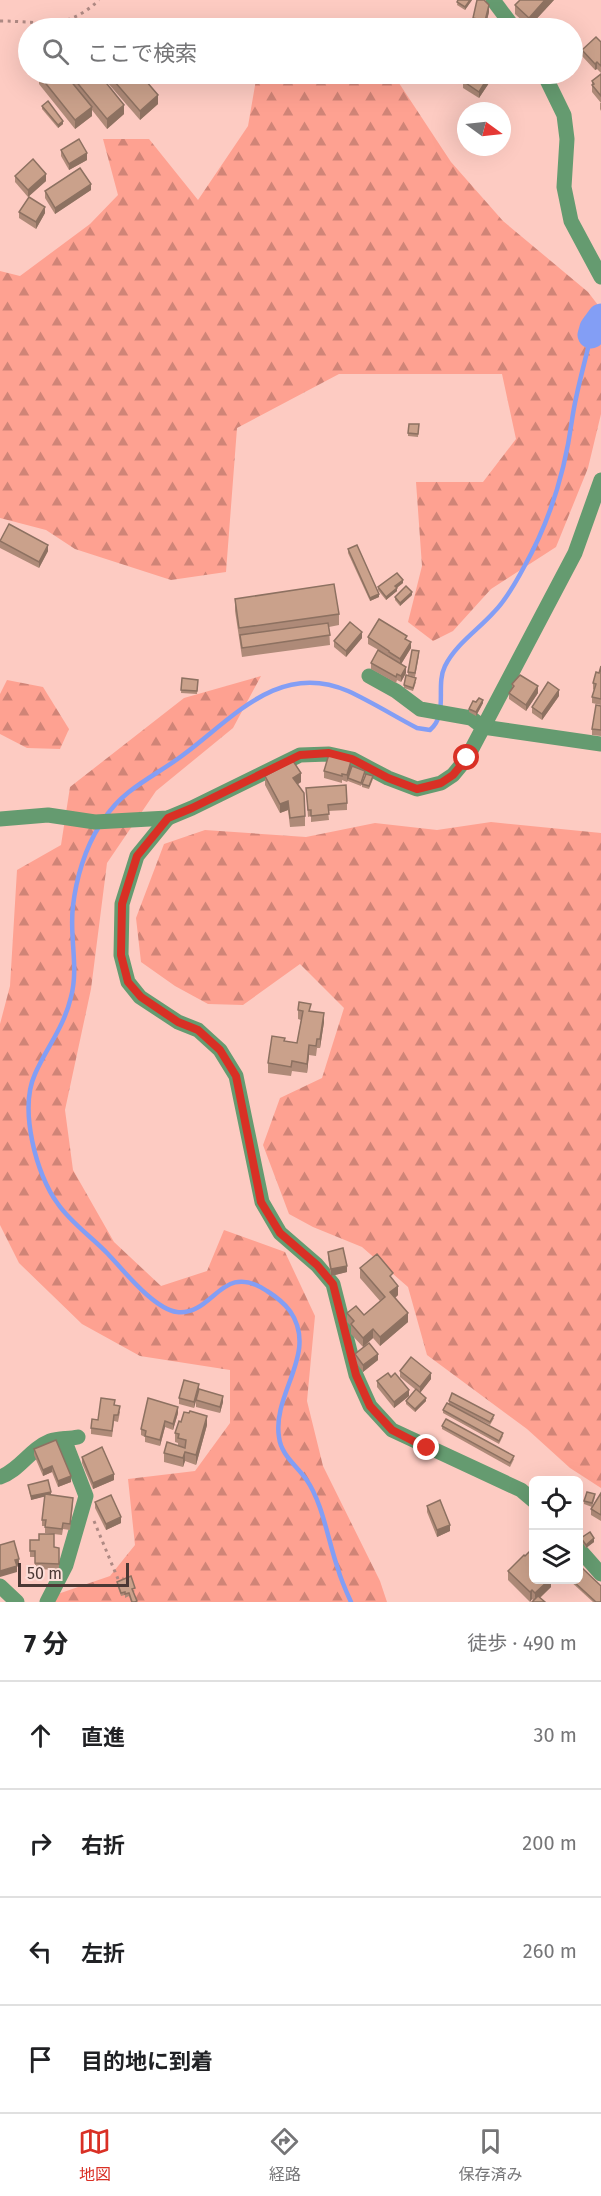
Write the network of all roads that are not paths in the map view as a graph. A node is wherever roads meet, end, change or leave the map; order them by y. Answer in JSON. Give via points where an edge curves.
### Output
{"nodes":[{"id":1,"x":493,"y":0,"type":"edge"},
{"id":2,"x":506,"y":18,"type":"edge"},
{"id":3,"x":549,"y":84,"type":"edge"},
{"id":4,"x":601,"y":277,"type":"edge"},
{"id":5,"x":601,"y":480,"type":"edge"},
{"id":6,"x":369,"y":676,"type":"dead end"},
{"id":7,"x":483,"y":727,"type":"junction"},
{"id":8,"x":601,"y":744,"type":"edge"},
{"id":9,"x":168,"y":818,"type":"junction"},
{"id":10,"x":0,"y":819,"type":"edge"},
{"id":11,"x":0,"y":1477,"type":"edge"},
{"id":12,"x":529,"y":1497,"type":"edge"},
{"id":13,"x":583,"y":1553,"type":"edge"},
{"id":14,"x":601,"y":1574,"type":"edge"},
{"id":15,"x":0,"y":1586,"type":"edge"},
{"id":16,"x":17,"y":1602,"type":"edge"},
{"id":17,"x":47,"y":1602,"type":"edge"}],
"edges":[{"from":1,"to":2,"type":"street"},
{"from":3,"to":4,"type":"street","via":[[564,115],[564,187],[571,221]]},
{"from":5,"to":7,"type":"street","via":[[575,553]]},
{"from":6,"to":7,"type":"street","via":[[420,709],[471,718]]},
{"from":7,"to":8,"type":"street"},
{"from":7,"to":9,"type":"street","via":[[467,758],[441,783],[417,789],[352,759],[329,753],[300,755]]},
{"from":9,"to":10,"type":"street","via":[[95,822],[48,815]]},
{"from":9,"to":12,"type":"street","via":[[137,856],[122,904],[121,955],[128,982],[141,997],[178,1022],[198,1030],[220,1050],[236,1076],[261,1202],[280,1233],[333,1284],[356,1375],[370,1406],[392,1430]]},
{"from":11,"to":17,"type":"street","via":[[49,1442],[71,1438],[86,1496],[66,1565]]},
{"from":13,"to":14,"type":"street"},
{"from":15,"to":16,"type":"street"}]}
